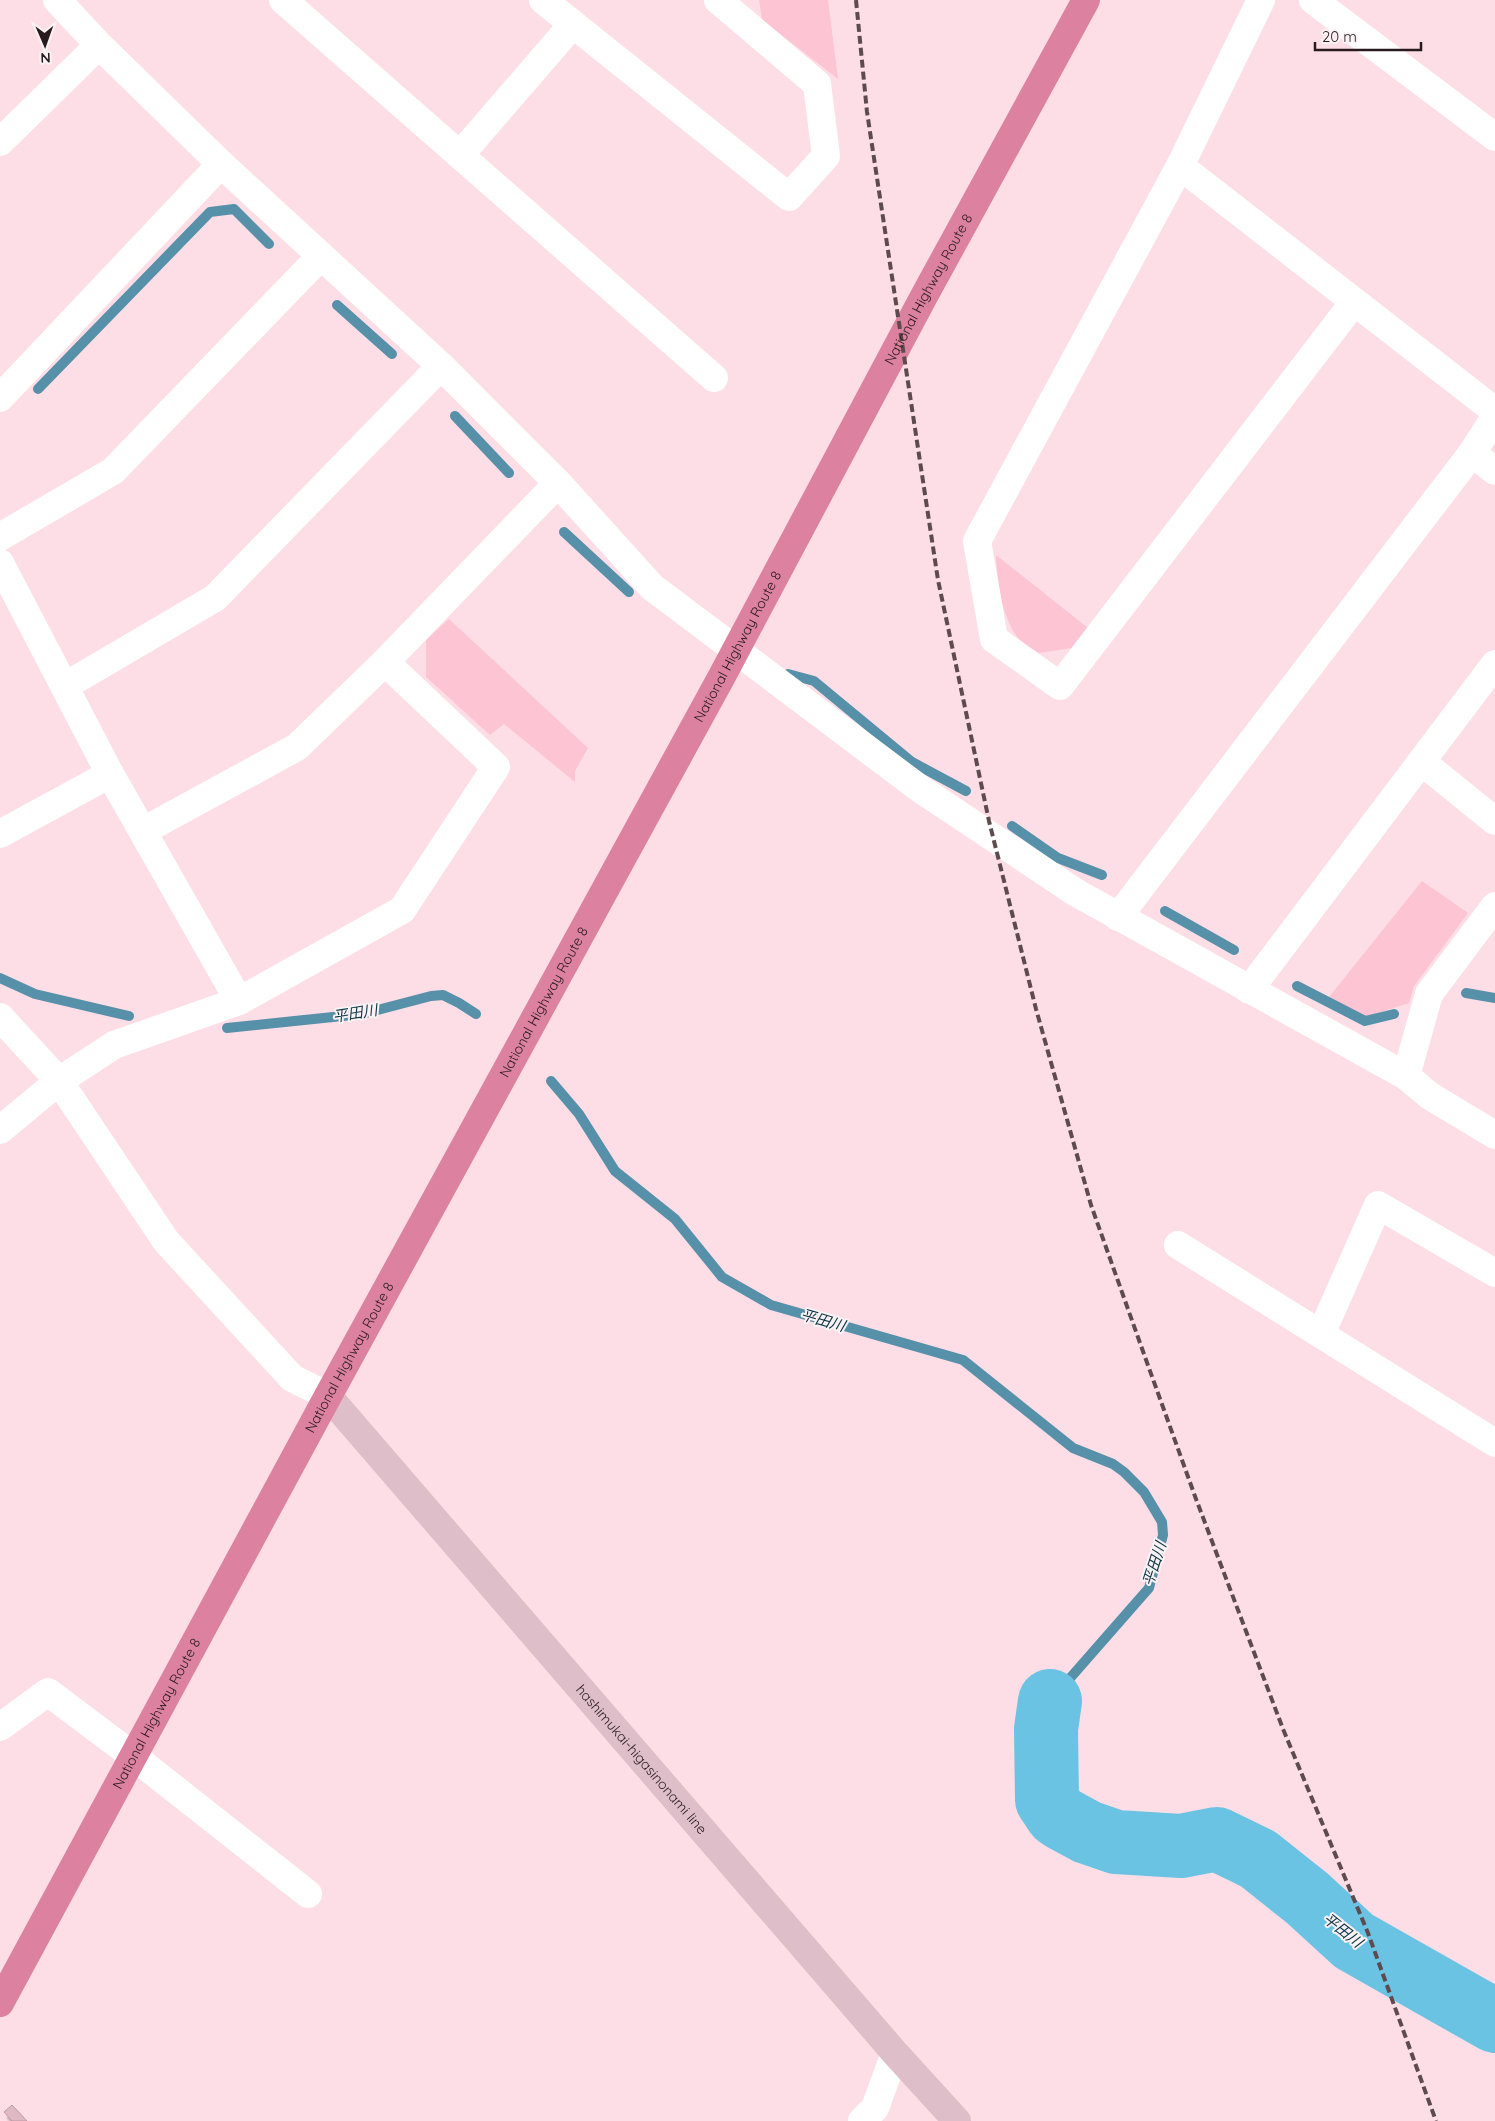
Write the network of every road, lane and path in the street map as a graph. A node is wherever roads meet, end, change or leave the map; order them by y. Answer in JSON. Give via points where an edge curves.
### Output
{"nodes":[{"id":1,"x":283,"y":0,"type":"edge"},
{"id":2,"x":543,"y":0,"type":"edge"},
{"id":3,"x":1086,"y":0,"type":"edge"},
{"id":4,"x":1261,"y":0,"type":"edge"},
{"id":5,"x":1313,"y":0,"type":"edge"},
{"id":6,"x":722,"y":1,"type":"edge"},
{"id":7,"x":68,"y":4,"type":"edge"},
{"id":8,"x":573,"y":24,"type":"junction"},
{"id":9,"x":98,"y":44,"type":"junction"},
{"id":10,"x":1495,"y":137,"type":"edge"},
{"id":11,"x":0,"y":142,"type":"edge"},
{"id":12,"x":460,"y":155,"type":"junction"},
{"id":13,"x":221,"y":164,"type":"junction"},
{"id":14,"x":1180,"y":166,"type":"junction"},
{"id":15,"x":321,"y":256,"type":"junction"},
{"id":16,"x":1354,"y":302,"type":"junction"},
{"id":17,"x":441,"y":366,"type":"junction"},
{"id":18,"x":714,"y":378,"type":"dead end"},
{"id":19,"x":0,"y":398,"type":"edge"},
{"id":20,"x":1495,"y":411,"type":"edge"},
{"id":21,"x":1495,"y":417,"type":"edge"},
{"id":22,"x":1472,"y":453,"type":"junction"},
{"id":23,"x":1495,"y":471,"type":"edge"},
{"id":24,"x":558,"y":483,"type":"junction"},
{"id":25,"x":0,"y":537,"type":"edge"},
{"id":26,"x":0,"y":563,"type":"edge"},
{"id":27,"x":385,"y":662,"type":"junction"},
{"id":28,"x":1495,"y":664,"type":"edge"},
{"id":29,"x":66,"y":686,"type":"junction"},
{"id":30,"x":1422,"y":762,"type":"junction"},
{"id":31,"x":110,"y":774,"type":"junction"},
{"id":32,"x":1495,"y":821,"type":"edge"},
{"id":33,"x":143,"y":831,"type":"junction"},
{"id":34,"x":0,"y":834,"type":"edge"},
{"id":35,"x":1495,"y":906,"type":"edge"},
{"id":36,"x":1118,"y":917,"type":"junction"},
{"id":37,"x":1249,"y":990,"type":"junction"},
{"id":38,"x":238,"y":1001,"type":"junction"},
{"id":39,"x":0,"y":1017,"type":"edge"},
{"id":40,"x":1406,"y":1076,"type":"junction"},
{"id":41,"x":60,"y":1081,"type":"junction"},
{"id":42,"x":0,"y":1130,"type":"edge"},
{"id":43,"x":1495,"y":1135,"type":"edge"},
{"id":44,"x":1178,"y":1245,"type":"dead end"},
{"id":45,"x":1495,"y":1273,"type":"edge"},
{"id":46,"x":1321,"y":1334,"type":"junction"},
{"id":47,"x":328,"y":1396,"type":"junction"},
{"id":48,"x":1495,"y":1443,"type":"edge"},
{"id":49,"x":0,"y":1727,"type":"edge"},
{"id":50,"x":133,"y":1756,"type":"junction"},
{"id":51,"x":308,"y":1894,"type":"dead end"},
{"id":52,"x":0,"y":2003,"type":"edge"},
{"id":53,"x":895,"y":2053,"type":"junction"},
{"id":54,"x":862,"y":2121,"type":"edge"},
{"id":55,"x":957,"y":2121,"type":"edge"}],
"edges":[{"from":1,"to":12,"type":"street"},
{"from":2,"to":8,"type":"street"},
{"from":3,"to":47,"type":"highway","name":"National Highway Route 8","via":[[722,676]]},
{"from":4,"to":14,"type":"street"},
{"from":5,"to":10,"type":"street"},
{"from":6,"to":8,"type":"street","via":[[817,84],[826,156],[789,197]]},
{"from":7,"to":9,"type":"street"},
{"from":8,"to":12,"type":"street"},
{"from":9,"to":11,"type":"street"},
{"from":9,"to":13,"type":"street"},
{"from":12,"to":18,"type":"street"},
{"from":13,"to":15,"type":"street"},
{"from":13,"to":19,"type":"street"},
{"from":14,"to":16,"type":"street"},
{"from":14,"to":16,"type":"street","via":[[977,541],[994,639],[1060,686]]},
{"from":15,"to":17,"type":"street"},
{"from":15,"to":25,"type":"street","via":[[113,471]]},
{"from":16,"to":20,"type":"street"},
{"from":17,"to":24,"type":"street"},
{"from":17,"to":29,"type":"street","via":[[215,598]]},
{"from":21,"to":22,"type":"street"},
{"from":22,"to":23,"type":"street"},
{"from":22,"to":36,"type":"street"},
{"from":24,"to":27,"type":"street"},
{"from":24,"to":36,"type":"street","via":[[652,587],[919,788]]},
{"from":26,"to":29,"type":"street"},
{"from":27,"to":33,"type":"street","via":[[297,747]]},
{"from":27,"to":38,"type":"street","via":[[496,767],[402,910]]},
{"from":28,"to":30,"type":"street"},
{"from":29,"to":31,"type":"street"},
{"from":30,"to":32,"type":"street"},
{"from":30,"to":37,"type":"street"},
{"from":31,"to":33,"type":"street"},
{"from":31,"to":34,"type":"street"},
{"from":33,"to":38,"type":"street"},
{"from":35,"to":40,"type":"street","via":[[1428,994]]},
{"from":36,"to":37,"type":"street"},
{"from":37,"to":40,"type":"street"},
{"from":38,"to":41,"type":"street","via":[[114,1045]]},
{"from":39,"to":41,"type":"street"},
{"from":40,"to":43,"type":"street","via":[[1430,1096]]},
{"from":41,"to":42,"type":"street"},
{"from":41,"to":47,"type":"street","via":[[166,1242],[292,1378]]},
{"from":44,"to":46,"type":"street"},
{"from":45,"to":46,"type":"street","via":[[1378,1205]]},
{"from":46,"to":48,"type":"street"},
{"from":47,"to":50,"type":"highway","name":"National Highway Route 8"},
{"from":47,"to":53,"type":"main road","name":"hashimukai-higasinonami line"},
{"from":49,"to":50,"type":"street","via":[[48,1692]]},
{"from":50,"to":51,"type":"street"},
{"from":50,"to":52,"type":"highway","name":"National Highway Route 8"},
{"from":53,"to":54,"type":"street","via":[[875,2108]]},
{"from":53,"to":55,"type":"main road","name":"hashimukai-higasinonami line"}]}
